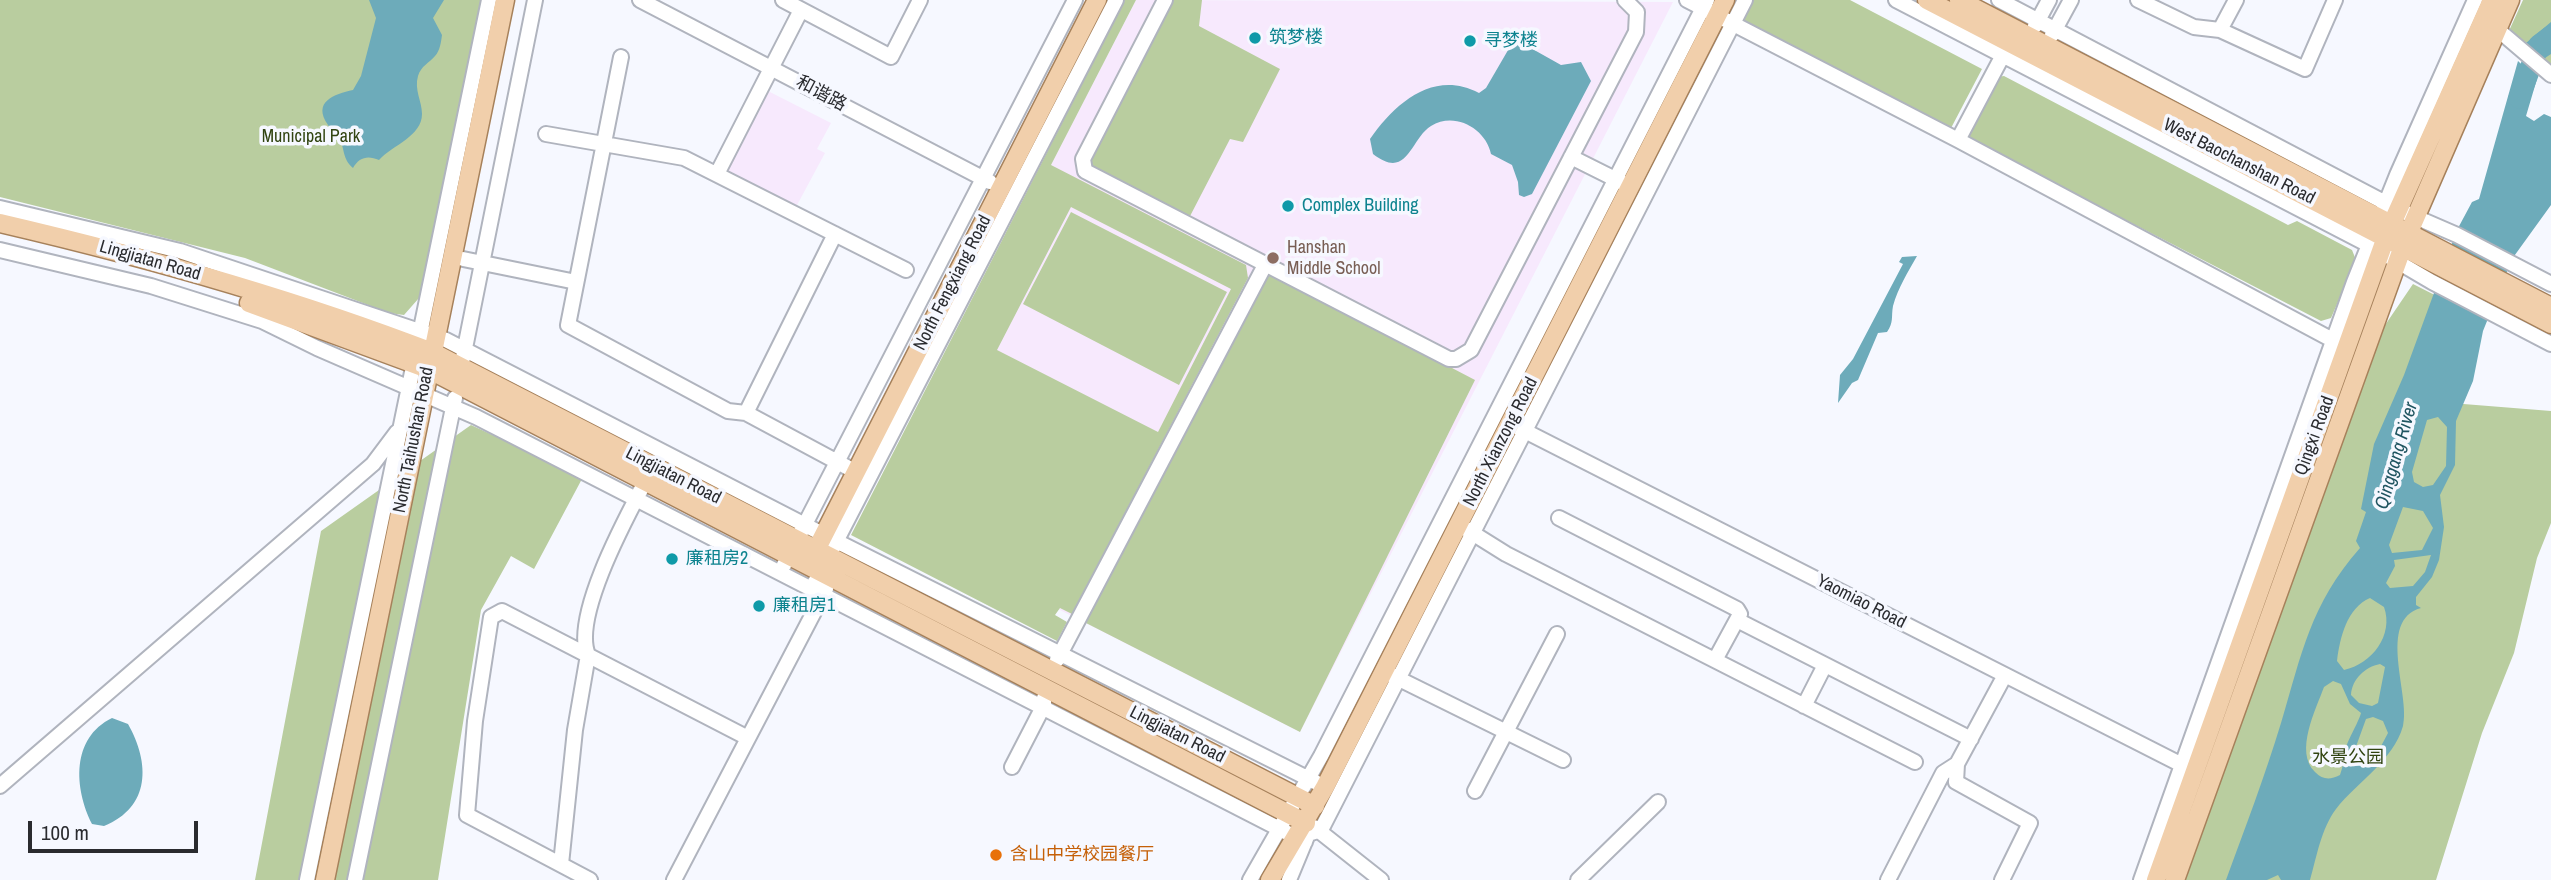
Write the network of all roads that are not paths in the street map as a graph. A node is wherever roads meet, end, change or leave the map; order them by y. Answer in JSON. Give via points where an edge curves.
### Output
{"nodes":[{"id":1,"x":489,"y":0,"type":"edge"},
{"id":2,"x":505,"y":0,"type":"edge"},
{"id":3,"x":518,"y":0,"type":"edge"},
{"id":4,"x":535,"y":0,"type":"edge"},
{"id":5,"x":640,"y":0,"type":"edge"},
{"id":6,"x":783,"y":0,"type":"edge"},
{"id":7,"x":920,"y":0,"type":"edge"},
{"id":8,"x":1075,"y":0,"type":"edge"},
{"id":9,"x":1097,"y":0,"type":"edge"},
{"id":10,"x":1116,"y":0,"type":"edge"},
{"id":11,"x":1165,"y":0,"type":"edge"},
{"id":12,"x":1625,"y":0,"type":"edge"},
{"id":13,"x":1687,"y":0,"type":"edge"},
{"id":14,"x":1707,"y":0,"type":"edge"},
{"id":15,"x":1745,"y":0,"type":"edge"},
{"id":16,"x":1896,"y":0,"type":"edge"},
{"id":17,"x":1927,"y":0,"type":"edge"},
{"id":18,"x":1959,"y":0,"type":"edge"},
{"id":19,"x":1999,"y":0,"type":"edge"},
{"id":20,"x":2049,"y":0,"type":"edge"},
{"id":21,"x":2071,"y":0,"type":"edge"},
{"id":22,"x":2138,"y":0,"type":"edge"},
{"id":23,"x":2236,"y":0,"type":"edge"},
{"id":24,"x":2335,"y":0,"type":"edge"},
{"id":25,"x":2475,"y":0,"type":"edge"},
{"id":26,"x":2492,"y":0,"type":"edge"},
{"id":27,"x":2510,"y":0,"type":"edge"},
{"id":28,"x":1721,"y":8,"type":"edge"},
{"id":29,"x":802,"y":10,"type":"junction"},
{"id":30,"x":2038,"y":20,"type":"junction"},
{"id":31,"x":2055,"y":29,"type":"junction"},
{"id":32,"x":2497,"y":29,"type":"junction"},
{"id":33,"x":2220,"y":30,"type":"junction"},
{"id":34,"x":2029,"y":37,"type":"junction"},
{"id":35,"x":2046,"y":46,"type":"junction"},
{"id":36,"x":2003,"y":55,"type":"junction"},
{"id":37,"x":621,"y":57,"type":"dead end"},
{"id":38,"x":772,"y":68,"type":"junction"},
{"id":39,"x":2551,"y":75,"type":"edge"},
{"id":40,"x":547,"y":134,"type":"dead end"},
{"id":41,"x":1958,"y":140,"type":"junction"},
{"id":42,"x":604,"y":144,"type":"junction"},
{"id":43,"x":1571,"y":157,"type":"junction"},
{"id":44,"x":718,"y":172,"type":"junction"},
{"id":45,"x":983,"y":179,"type":"junction"},
{"id":46,"x":1630,"y":186,"type":"junction"},
{"id":47,"x":1001,"y":188,"type":"junction"},
{"id":48,"x":0,"y":208,"type":"edge"},
{"id":49,"x":0,"y":223,"type":"edge"},
{"id":50,"x":2383,"y":227,"type":"junction"},
{"id":51,"x":835,"y":234,"type":"junction"},
{"id":52,"x":0,"y":235,"type":"edge"},
{"id":53,"x":2406,"y":239,"type":"junction"},
{"id":54,"x":0,"y":250,"type":"edge"},
{"id":55,"x":463,"y":259,"type":"junction"},
{"id":56,"x":482,"y":263,"type":"junction"},
{"id":57,"x":1265,"y":265,"type":"junction"},
{"id":58,"x":906,"y":270,"type":"dead end"},
{"id":59,"x":576,"y":282,"type":"junction"},
{"id":60,"x":2551,"y":284,"type":"edge"},
{"id":61,"x":2509,"y":293,"type":"junction"},
{"id":62,"x":2551,"y":307,"type":"edge"},
{"id":63,"x":2551,"y":324,"type":"edge"},
{"id":64,"x":2340,"y":344,"type":"junction"},
{"id":65,"x":2551,"y":344,"type":"edge"},
{"id":66,"x":430,"y":352,"type":"junction"},
{"id":67,"x":461,"y":367,"type":"junction"},
{"id":68,"x":422,"y":392,"type":"junction"},
{"id":69,"x":454,"y":407,"type":"junction"},
{"id":70,"x":746,"y":413,"type":"junction"},
{"id":71,"x":1517,"y":427,"type":"junction"},
{"id":72,"x":400,"y":428,"type":"junction"},
{"id":73,"x":837,"y":462,"type":"junction"},
{"id":74,"x":856,"y":472,"type":"junction"},
{"id":75,"x":645,"y":482,"type":"junction"},
{"id":76,"x":636,"y":499,"type":"junction"},
{"id":77,"x":1559,"y":518,"type":"dead end"},
{"id":78,"x":1465,"y":529,"type":"junction"},
{"id":79,"x":2280,"y":532,"type":"junction"},
{"id":80,"x":2298,"y":538,"type":"junction"},
{"id":81,"x":796,"y":540,"type":"junction"},
{"id":82,"x":827,"y":545,"type":"junction"},
{"id":83,"x":820,"y":572,"type":"junction"},
{"id":84,"x":779,"y":573,"type":"junction"},
{"id":85,"x":817,"y":593,"type":"junction"},
{"id":86,"x":1737,"y":620,"type":"junction"},
{"id":87,"x":1557,"y":634,"type":"dead end"},
{"id":88,"x":1060,"y":654,"type":"junction"},
{"id":89,"x":588,"y":655,"type":"junction"},
{"id":90,"x":1715,"y":660,"type":"junction"},
{"id":91,"x":1825,"y":665,"type":"junction"},
{"id":92,"x":1051,"y":670,"type":"junction"},
{"id":93,"x":1391,"y":675,"type":"junction"},
{"id":94,"x":2005,"y":675,"type":"junction"},
{"id":95,"x":1042,"y":687,"type":"junction"},
{"id":96,"x":1044,"y":705,"type":"junction"},
{"id":97,"x":1804,"y":706,"type":"junction"},
{"id":98,"x":1506,"y":731,"type":"junction"},
{"id":99,"x":748,"y":738,"type":"junction"},
{"id":100,"x":1971,"y":739,"type":"junction"},
{"id":101,"x":1563,"y":760,"type":"dead end"},
{"id":102,"x":1915,"y":762,"type":"dead end"},
{"id":103,"x":1957,"y":764,"type":"junction"},
{"id":104,"x":1013,"y":766,"type":"dead end"},
{"id":105,"x":2188,"y":768,"type":"junction"},
{"id":106,"x":1308,"y":779,"type":"junction"},
{"id":107,"x":2211,"y":779,"type":"junction"},
{"id":108,"x":0,"y":786,"type":"edge"},
{"id":109,"x":1325,"y":787,"type":"junction"},
{"id":110,"x":1475,"y":791,"type":"dead end"},
{"id":111,"x":1297,"y":797,"type":"junction"},
{"id":112,"x":1658,"y":802,"type":"dead end"},
{"id":113,"x":1315,"y":806,"type":"junction"},
{"id":114,"x":1299,"y":829,"type":"junction"},
{"id":115,"x":561,"y":864,"type":"junction"},
{"id":116,"x":307,"y":880,"type":"edge"},
{"id":117,"x":325,"y":880,"type":"edge"},
{"id":118,"x":337,"y":880,"type":"edge"},
{"id":119,"x":355,"y":880,"type":"edge"},
{"id":120,"x":590,"y":880,"type":"edge"},
{"id":121,"x":674,"y":880,"type":"edge"},
{"id":122,"x":1250,"y":880,"type":"edge"},
{"id":123,"x":1270,"y":880,"type":"edge"},
{"id":124,"x":1289,"y":880,"type":"edge"},
{"id":125,"x":1381,"y":880,"type":"edge"},
{"id":126,"x":1578,"y":880,"type":"edge"},
{"id":127,"x":1888,"y":880,"type":"edge"},
{"id":128,"x":2002,"y":880,"type":"edge"},
{"id":129,"x":2141,"y":880,"type":"edge"},
{"id":130,"x":2156,"y":880,"type":"edge"},
{"id":131,"x":2175,"y":880,"type":"edge"}],
"edges":[{"from":1,"to":66,"type":"street"},
{"from":2,"to":66,"type":"main road","name":"North Taihushan Road"},
{"from":3,"to":55,"type":"main road","name":"North Taihushan Road"},
{"from":4,"to":56,"type":"street"},
{"from":5,"to":38,"type":"street","name":"和谐路"},
{"from":6,"to":29,"type":"street"},
{"from":7,"to":29,"type":"street","via":[[891,57]]},
{"from":8,"to":45,"type":"street"},
{"from":9,"to":47,"type":"main road","name":"North Fengxiang Road"},
{"from":10,"to":82,"type":"street"},
{"from":11,"to":57,"type":"street","via":[[1083,159],[1085,171]]},
{"from":12,"to":43,"type":"street","via":[[1637,12],[1636,32]]},
{"from":13,"to":28,"type":"street"},
{"from":14,"to":106,"type":"street"},
{"from":15,"to":71,"type":"street"},
{"from":16,"to":36,"type":"street"},
{"from":17,"to":50,"type":"main road","name":"West Baochanshan Road"},
{"from":18,"to":34,"type":"main road","name":"West Baochanshan Road"},
{"from":19,"to":30,"type":"street"},
{"from":20,"to":30,"type":"street"},
{"from":21,"to":31,"type":"street"},
{"from":22,"to":33,"type":"street","via":[[2194,27]]},
{"from":23,"to":33,"type":"street"},
{"from":24,"to":33,"type":"street","via":[[2305,69]]},
{"from":25,"to":50,"type":"street"},
{"from":26,"to":50,"type":"main road","name":"Qingxi Road"},
{"from":27,"to":32,"type":"main road","name":"Qingxi Road"},
{"from":28,"to":41,"type":"street"},
{"from":28,"to":46,"type":"main road","name":"North Xianzong Road"},
{"from":29,"to":38,"type":"street"},
{"from":30,"to":31,"type":"street"},
{"from":30,"to":34,"type":"street"},
{"from":31,"to":35,"type":"street"},
{"from":31,"to":50,"type":"street"},
{"from":32,"to":39,"type":"street"},
{"from":32,"to":53,"type":"main road","name":"Qingxi Road"},
{"from":34,"to":35,"type":"main road","name":"West Baochanshan Road"},
{"from":35,"to":50,"type":"main road","name":"West Baochanshan Road"},
{"from":36,"to":41,"type":"street"},
{"from":36,"to":50,"type":"street"},
{"from":37,"to":42,"type":"street"},
{"from":38,"to":44,"type":"street"},
{"from":38,"to":45,"type":"street","name":"和谐路"},
{"from":40,"to":42,"type":"street"},
{"from":41,"to":64,"type":"street"},
{"from":42,"to":44,"type":"street","via":[[684,158]]},
{"from":42,"to":59,"type":"street"},
{"from":43,"to":46,"type":"street"},
{"from":43,"to":57,"type":"street","via":[[1471,350],[1457,359]]},
{"from":44,"to":51,"type":"street"},
{"from":45,"to":47,"type":"street","name":"和谐路"},
{"from":45,"to":73,"type":"street"},
{"from":46,"to":71,"type":"main road","name":"North Xianzong Road"},
{"from":47,"to":74,"type":"main road","name":"North Fengxiang Road"},
{"from":48,"to":66,"type":"street","via":[[180,251]]},
{"from":49,"to":66,"type":"main road","name":"Lingjiatan Road","via":[[99,246],[324,312]]},
{"from":50,"to":53,"type":"main road","name":"West Baochanshan Road"},
{"from":50,"to":53,"type":"street"},
{"from":50,"to":64,"type":"main road","name":"Qingxi Road"},
{"from":51,"to":58,"type":"street"},
{"from":51,"to":70,"type":"street"},
{"from":52,"to":66,"type":"main road","name":"Lingjiatan Road","via":[[96,257]]},
{"from":53,"to":60,"type":"street"},
{"from":53,"to":61,"type":"main road","name":"West Baochanshan Road"},
{"from":53,"to":65,"type":"street"},
{"from":53,"to":80,"type":"main road","name":"Qingxi Road"},
{"from":54,"to":68,"type":"street","via":[[205,301],[278,327]]},
{"from":55,"to":56,"type":"street"},
{"from":55,"to":66,"type":"main road","name":"North Taihushan Road"},
{"from":56,"to":59,"type":"street"},
{"from":56,"to":67,"type":"street"},
{"from":57,"to":88,"type":"street"},
{"from":59,"to":70,"type":"street","via":[[568,324],[728,411]]},
{"from":61,"to":62,"type":"main road","name":"West Baochanshan Road"},
{"from":61,"to":63,"type":"main road","name":"West Baochanshan Road"},
{"from":64,"to":79,"type":"main road","name":"Qingxi Road"},
{"from":64,"to":105,"type":"street"},
{"from":66,"to":67,"type":"main road","name":"Lingjiatan Road"},
{"from":66,"to":67,"type":"street"},
{"from":66,"to":68,"type":"main road","name":"North Taihushan Road"},
{"from":67,"to":69,"type":"street"},
{"from":67,"to":75,"type":"main road","name":"Lingjiatan Road"},
{"from":67,"to":81,"type":"main road","name":"Lingjiatan Road"},
{"from":68,"to":69,"type":"street"},
{"from":68,"to":72,"type":"street"},
{"from":68,"to":117,"type":"main road","name":"North Taihushan Road"},
{"from":68,"to":118,"type":"main road","name":"North Taihushan Road"},
{"from":69,"to":76,"type":"street"},
{"from":69,"to":119,"type":"street"},
{"from":70,"to":73,"type":"street"},
{"from":71,"to":78,"type":"main road","name":"North Xianzong Road"},
{"from":71,"to":94,"type":"street","name":"Yaomiao Road"},
{"from":72,"to":108,"type":"street","via":[[373,464]]},
{"from":72,"to":116,"type":"street"},
{"from":73,"to":74,"type":"street"},
{"from":73,"to":81,"type":"street"},
{"from":74,"to":82,"type":"main road","name":"North Fengxiang Road"},
{"from":75,"to":76,"type":"street"},
{"from":75,"to":81,"type":"main road","name":"Lingjiatan Road"},
{"from":76,"to":84,"type":"street"},
{"from":76,"to":89,"type":"street","via":[[594,589],[584,645]]},
{"from":77,"to":86,"type":"street","via":[[1737,609]]},
{"from":78,"to":90,"type":"street"},
{"from":78,"to":93,"type":"main road","name":"North Xianzong Road"},
{"from":79,"to":80,"type":"main road"},
{"from":79,"to":105,"type":"main road","name":"Qingxi Road"},
{"from":80,"to":107,"type":"main road","name":"Qingxi Road"},
{"from":81,"to":82,"type":"main road","name":"Lingjiatan Road"},
{"from":81,"to":83,"type":"main road","name":"Lingjiatan Road"},
{"from":81,"to":84,"type":"street"},
{"from":82,"to":83,"type":"main road","name":"North Fengxiang Road"},
{"from":82,"to":88,"type":"street"},
{"from":82,"to":92,"type":"main road","name":"Lingjiatan Road"},
{"from":83,"to":85,"type":"street"},
{"from":83,"to":95,"type":"main road","name":"Lingjiatan Road"},
{"from":84,"to":85,"type":"street"},
{"from":85,"to":96,"type":"street"},
{"from":85,"to":99,"type":"street"},
{"from":86,"to":90,"type":"street"},
{"from":86,"to":91,"type":"street"},
{"from":87,"to":98,"type":"street"},
{"from":88,"to":92,"type":"street"},
{"from":88,"to":106,"type":"street"},
{"from":89,"to":99,"type":"street"},
{"from":89,"to":115,"type":"street"},
{"from":89,"to":115,"type":"street","via":[[502,611],[491,617],[467,815]]},
{"from":90,"to":97,"type":"street"},
{"from":91,"to":97,"type":"street"},
{"from":91,"to":100,"type":"street"},
{"from":92,"to":95,"type":"street"},
{"from":92,"to":111,"type":"main road","name":"Lingjiatan Road"},
{"from":93,"to":98,"type":"street"},
{"from":93,"to":109,"type":"main road","name":"North Xianzong Road"},
{"from":93,"to":114,"type":"street"},
{"from":94,"to":100,"type":"street"},
{"from":94,"to":105,"type":"street","name":"Yaomiao Road"},
{"from":95,"to":96,"type":"street"},
{"from":95,"to":114,"type":"main road","name":"Lingjiatan Road"},
{"from":96,"to":104,"type":"street"},
{"from":96,"to":114,"type":"street"},
{"from":97,"to":102,"type":"street"},
{"from":98,"to":101,"type":"street"},
{"from":98,"to":110,"type":"street"},
{"from":99,"to":121,"type":"street"},
{"from":100,"to":103,"type":"street"},
{"from":103,"to":127,"type":"street","via":[[1943,773]]},
{"from":103,"to":128,"type":"street","via":[[1956,782],[2030,823]]},
{"from":105,"to":107,"type":"street","name":"Yaomiao Road"},
{"from":105,"to":129,"type":"street"},
{"from":105,"to":130,"type":"main road","name":"Qingxi Road"},
{"from":106,"to":109,"type":"street"},
{"from":106,"to":111,"type":"street"},
{"from":107,"to":131,"type":"main road","name":"Qingxi Road"},
{"from":109,"to":113,"type":"main road","name":"North Xianzong Road"},
{"from":111,"to":113,"type":"main road","name":"Lingjiatan Road"},
{"from":111,"to":114,"type":"street"},
{"from":112,"to":126,"type":"street"},
{"from":113,"to":114,"type":"main road","name":"North Xianzong Road"},
{"from":114,"to":122,"type":"street"},
{"from":114,"to":123,"type":"main road","name":"North Xianzong Road"},
{"from":114,"to":124,"type":"street"},
{"from":114,"to":125,"type":"street"},
{"from":115,"to":120,"type":"street"}]}
